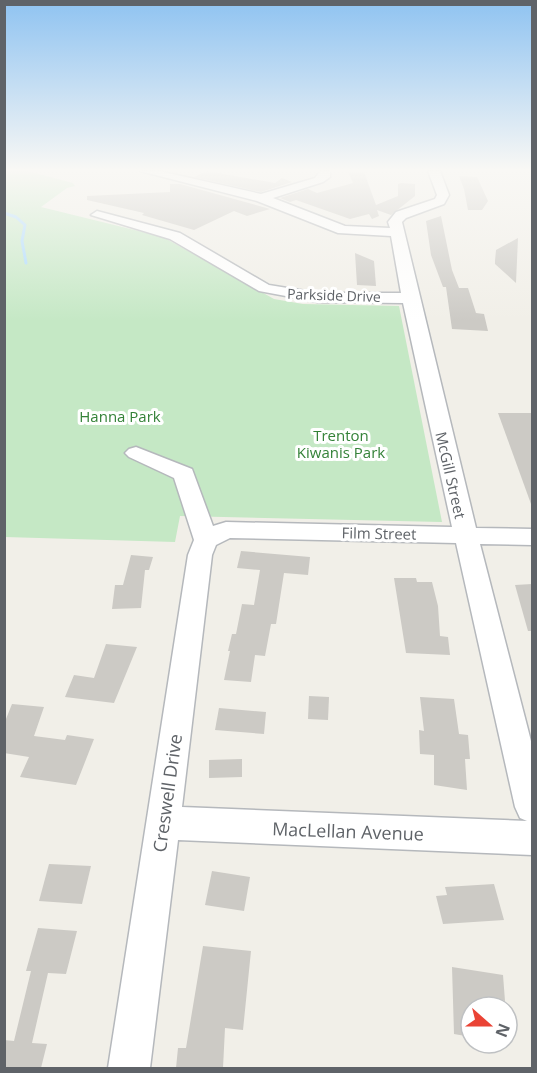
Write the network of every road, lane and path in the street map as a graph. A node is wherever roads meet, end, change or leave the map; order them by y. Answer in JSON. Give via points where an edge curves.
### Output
{"nodes":[{"id":1,"x":120,"y":221,"type":"edge"},
{"id":2,"x":318,"y":221,"type":"edge"},
{"id":3,"x":396,"y":221,"type":"edge"},
{"id":4,"x":397,"y":232,"type":"junction"},
{"id":5,"x":410,"y":298,"type":"junction"},
{"id":6,"x":136,"y":453,"type":"dead end"},
{"id":7,"x":216,"y":535,"type":"junction"},
{"id":8,"x":466,"y":536,"type":"junction"},
{"id":9,"x":532,"y":537,"type":"edge"},
{"id":10,"x":532,"y":807,"type":"edge"},
{"id":11,"x":163,"y":823,"type":"junction"},
{"id":12,"x":532,"y":838,"type":"edge"},
{"id":13,"x":129,"y":1068,"type":"edge"}],
"edges":[{"from":1,"to":5,"type":"street","name":"Parkside Drive","via":[[175,236],[279,293]]},
{"from":2,"to":4,"type":"street","via":[[335,228]]},
{"from":3,"to":4,"type":"street"},
{"from":4,"to":5,"type":"street","name":"McGill Street"},
{"from":5,"to":8,"type":"street","name":"McGill Street"},
{"from":6,"to":7,"type":"street","via":[[184,474]]},
{"from":7,"to":8,"type":"street","name":"Film Street"},
{"from":7,"to":11,"type":"street","name":"Creswell Drive","via":[[200,555]]},
{"from":8,"to":9,"type":"street","name":"Film Street"},
{"from":8,"to":10,"type":"street","name":"McGill Street"},
{"from":11,"to":12,"type":"street","name":"MacLellan Avenue"},
{"from":11,"to":13,"type":"street","name":"Creswell Drive"}]}
